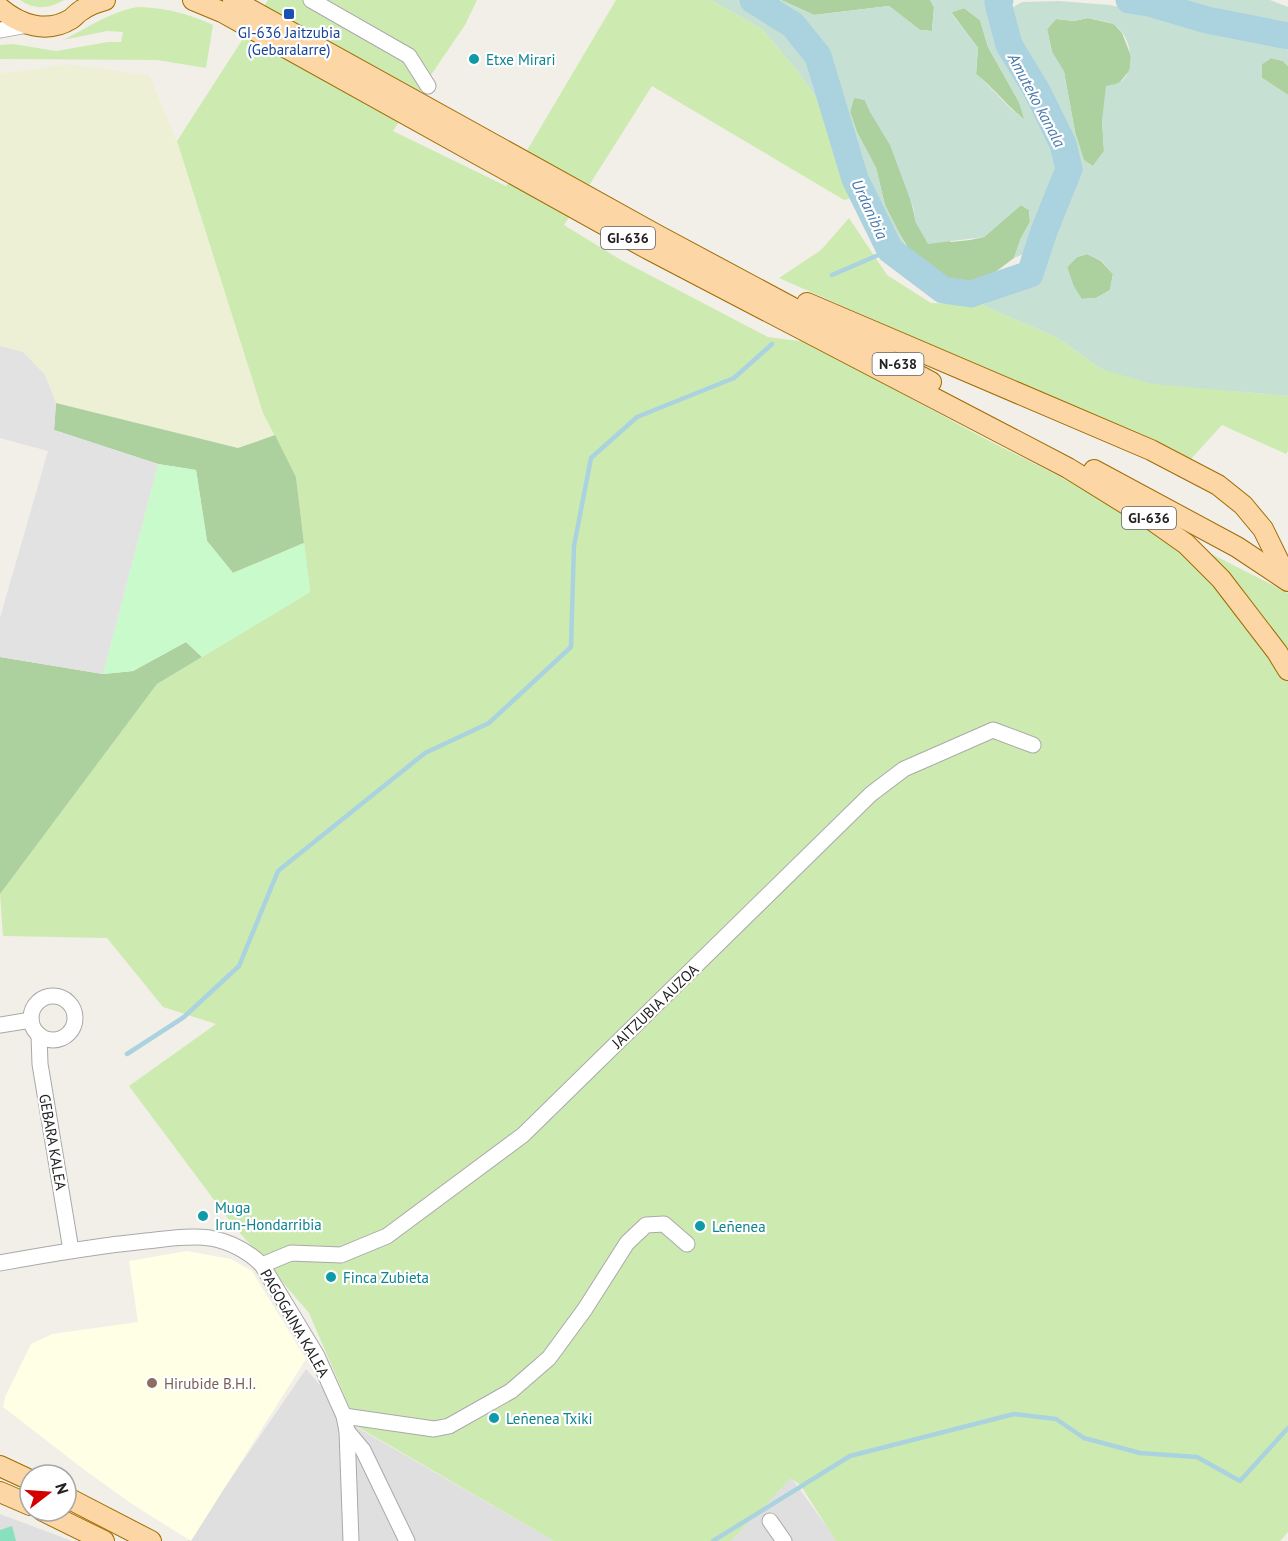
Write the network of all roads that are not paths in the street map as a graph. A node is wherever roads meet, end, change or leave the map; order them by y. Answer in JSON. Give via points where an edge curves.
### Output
{"nodes":[{"id":1,"x":105,"y":0,"type":"edge"},
{"id":2,"x":193,"y":0,"type":"edge"},
{"id":3,"x":233,"y":0,"type":"edge"},
{"id":4,"x":311,"y":0,"type":"edge"},
{"id":5,"x":86,"y":4,"type":"edge"},
{"id":6,"x":0,"y":8,"type":"edge"},
{"id":7,"x":28,"y":25,"type":"junction"},
{"id":8,"x":0,"y":30,"type":"edge"},
{"id":9,"x":428,"y":86,"type":"dead end"},
{"id":10,"x":657,"y":235,"type":"junction"},
{"id":11,"x":1068,"y":468,"type":"junction"},
{"id":12,"x":1138,"y":494,"type":"junction"},
{"id":13,"x":1286,"y":574,"type":"edge"},
{"id":14,"x":1288,"y":670,"type":"edge"},
{"id":15,"x":1033,"y":745,"type":"dead end"},
{"id":16,"x":31,"y":1020,"type":"junction"},
{"id":17,"x":0,"y":1025,"type":"edge"},
{"id":18,"x":39,"y":1035,"type":"junction"},
{"id":19,"x":687,"y":1244,"type":"dead end"},
{"id":20,"x":71,"y":1250,"type":"junction"},
{"id":21,"x":0,"y":1263,"type":"edge"},
{"id":22,"x":262,"y":1265,"type":"junction"},
{"id":23,"x":344,"y":1416,"type":"junction"},
{"id":24,"x":346,"y":1431,"type":"junction"},
{"id":25,"x":0,"y":1466,"type":"edge"},
{"id":26,"x":18,"y":1474,"type":"edge"},
{"id":27,"x":0,"y":1492,"type":"edge"},
{"id":28,"x":18,"y":1500,"type":"edge"},
{"id":29,"x":78,"y":1503,"type":"edge"},
{"id":30,"x":770,"y":1521,"type":"dead end"},
{"id":31,"x":67,"y":1523,"type":"edge"},
{"id":32,"x":104,"y":1541,"type":"edge"},
{"id":33,"x":151,"y":1541,"type":"edge"},
{"id":34,"x":351,"y":1541,"type":"edge"},
{"id":35,"x":407,"y":1541,"type":"edge"},
{"id":36,"x":784,"y":1541,"type":"edge"}],
"edges":[{"from":1,"to":5,"type":"main road"},
{"from":2,"to":11,"type":"main road","number":"GI-636","via":[[222,12],[648,249]]},
{"from":3,"to":10,"type":"main road","number":"GI-636"},
{"from":4,"to":9,"type":"street","via":[[409,56]]},
{"from":5,"to":7,"type":"main road","via":[[71,19],[56,25]]},
{"from":6,"to":7,"type":"main road"},
{"from":7,"to":8,"type":"street"},
{"from":10,"to":12,"type":"main road","number":"N-638"},
{"from":10,"to":13,"type":"main road","number":"GI-636","via":[[1193,470],[1243,505],[1263,529]]},
{"from":11,"to":12,"type":"main road","number":"N-638"},
{"from":11,"to":14,"type":"main road","number":"GI-636","via":[[1186,544],[1221,579]]},
{"from":12,"to":13,"type":"main road","number":"N-638"},
{"from":15,"to":22,"type":"street","name":"JAITZUBIA AUZOA","via":[[993,730],[904,769],[871,794],[523,1135],[387,1236],[341,1255],[291,1253]]},
{"from":16,"to":17,"type":"street"},
{"from":16,"to":18,"type":"street"},
{"from":16,"to":18,"type":"street","via":[[34,1005],[46,996],[61,997],[72,1007],[74,1022],[66,1035],[52,1040]]},
{"from":18,"to":20,"type":"street","name":"GEBARA KALEA","via":[[40,1064]]},
{"from":19,"to":23,"type":"street","via":[[664,1224],[646,1225],[627,1243],[549,1358],[511,1391],[449,1425],[434,1430]]},
{"from":20,"to":21,"type":"street","name":"PAGOGAINA KALEA"},
{"from":20,"to":22,"type":"street","name":"PAGOGAINA KALEA","via":[[209,1238],[237,1246]]},
{"from":22,"to":23,"type":"street","name":"PAGOGAINA KALEA","via":[[317,1356]]},
{"from":23,"to":24,"type":"street","name":"PAGOGAINA KALEA"},
{"from":24,"to":34,"type":"street","name":"PAGOGAINA KALEA"},
{"from":24,"to":35,"type":"street","via":[[363,1450]]},
{"from":25,"to":26,"type":"main road"},
{"from":27,"to":28,"type":"main road"},
{"from":29,"to":33,"type":"main road"},
{"from":30,"to":36,"type":"street"},
{"from":31,"to":32,"type":"main road"}]}
